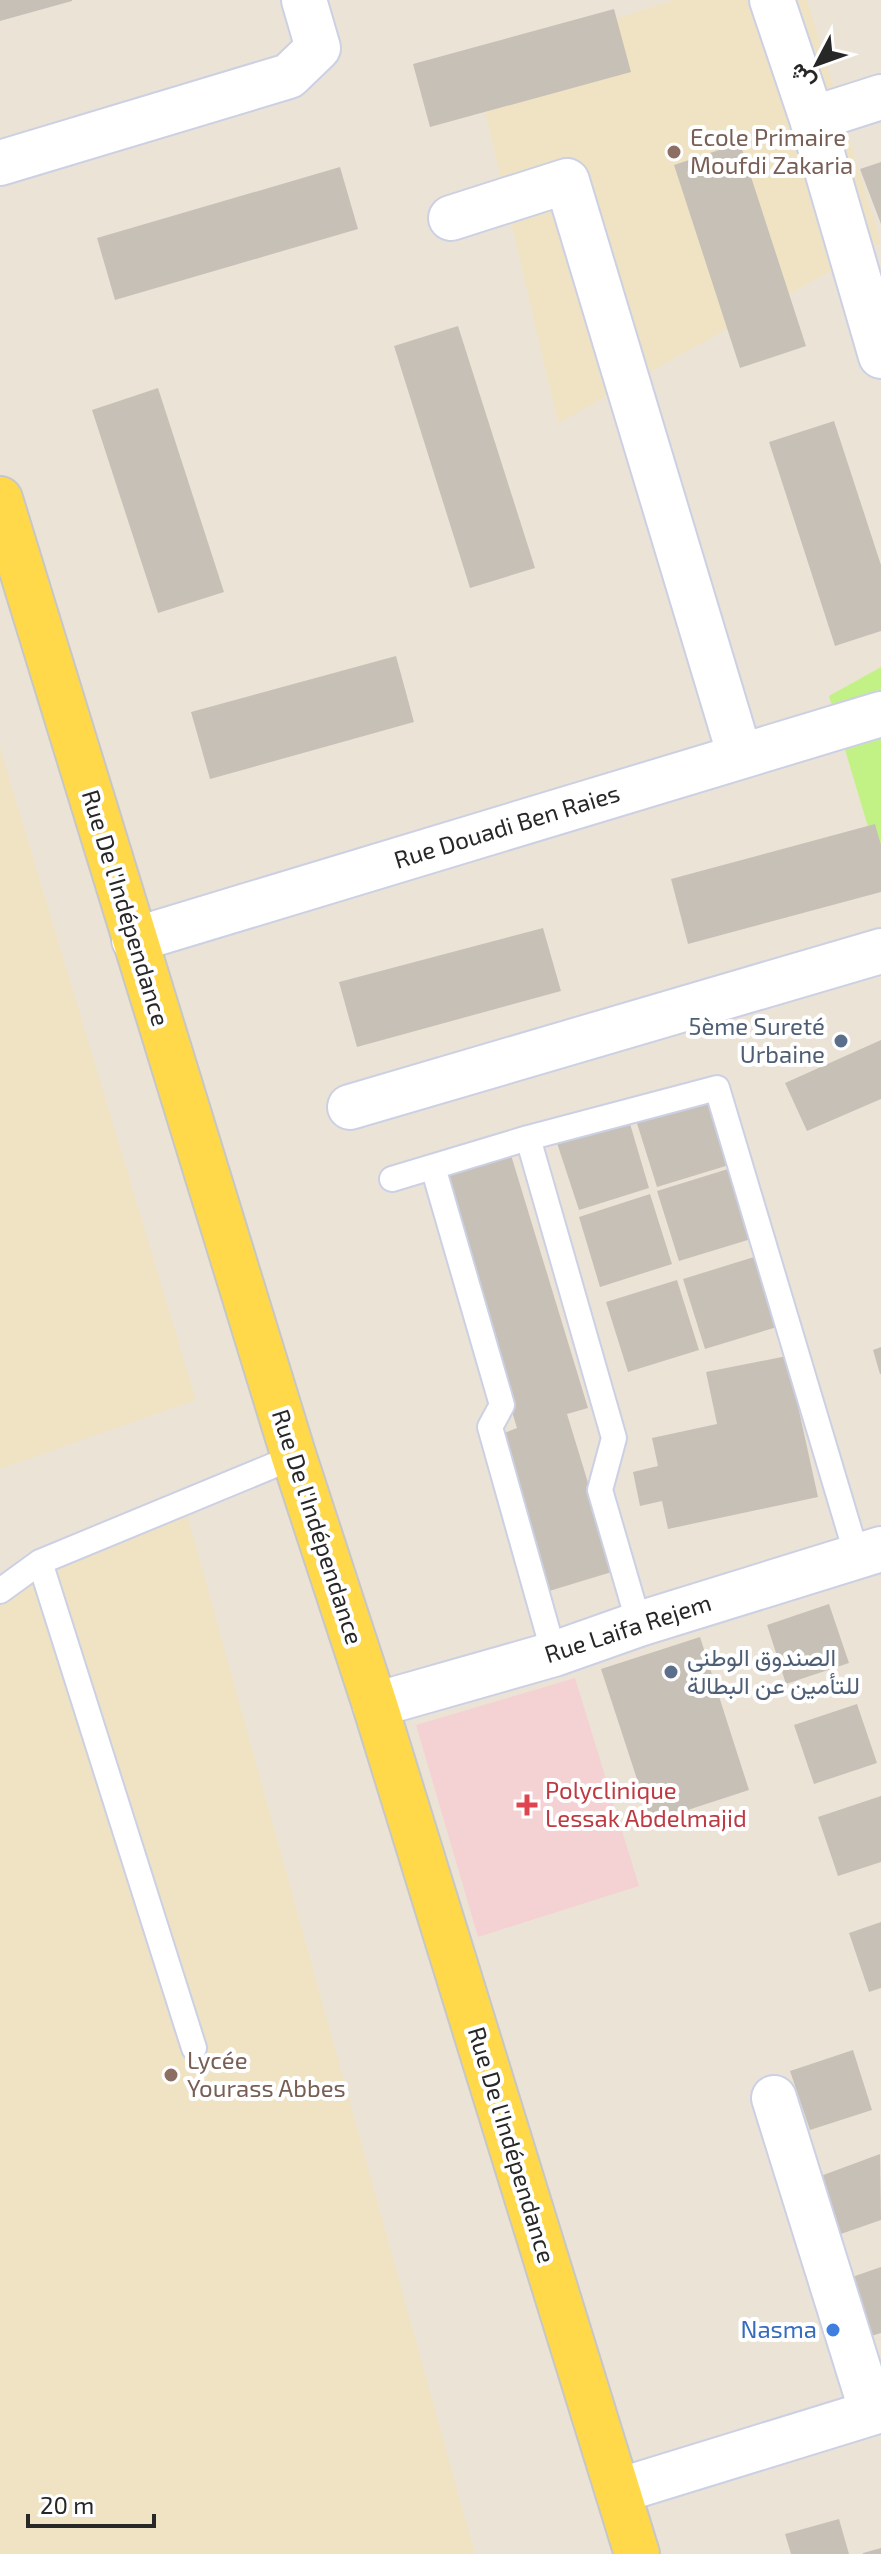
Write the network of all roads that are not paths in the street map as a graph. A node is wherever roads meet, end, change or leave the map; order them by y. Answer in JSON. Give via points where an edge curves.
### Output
{"nodes":[{"id":1,"x":304,"y":0,"type":"edge"},
{"id":2,"x":772,"y":0,"type":"edge"},
{"id":3,"x":881,"y":97,"type":"edge"},
{"id":4,"x":812,"y":119,"type":"junction"},
{"id":5,"x":0,"y":163,"type":"edge"},
{"id":6,"x":451,"y":218,"type":"dead end"},
{"id":7,"x":881,"y":356,"type":"edge"},
{"id":8,"x":0,"y":499,"type":"edge"},
{"id":9,"x":881,"y":714,"type":"edge"},
{"id":10,"x":740,"y":756,"type":"junction"},
{"id":11,"x":134,"y":940,"type":"junction"},
{"id":12,"x":881,"y":951,"type":"edge"},
{"id":13,"x":350,"y":1107,"type":"dead end"},
{"id":14,"x":528,"y":1138,"type":"junction"},
{"id":15,"x":433,"y":1167,"type":"junction"},
{"id":16,"x":392,"y":1179,"type":"dead end"},
{"id":17,"x":294,"y":1457,"type":"junction"},
{"id":18,"x":869,"y":1552,"type":"edge"},
{"id":19,"x":40,"y":1562,"type":"junction"},
{"id":20,"x":0,"y":1591,"type":"edge"},
{"id":21,"x":639,"y":1624,"type":"junction"},
{"id":22,"x":554,"y":1654,"type":"junction"},
{"id":23,"x":375,"y":1705,"type":"junction"},
{"id":24,"x":194,"y":2048,"type":"dead end"},
{"id":25,"x":774,"y":2098,"type":"dead end"},
{"id":26,"x":877,"y":2411,"type":"edge"},
{"id":27,"x":618,"y":2491,"type":"junction"},
{"id":28,"x":637,"y":2554,"type":"edge"}],
"edges":[{"from":1,"to":5,"type":"street","via":[[318,48],[289,76]]},
{"from":2,"to":4,"type":"street"},
{"from":3,"to":4,"type":"street"},
{"from":4,"to":7,"type":"street"},
{"from":6,"to":10,"type":"street","via":[[567,181]]},
{"from":8,"to":11,"type":"main road","name":"Rue De l'Indépendance"},
{"from":9,"to":10,"type":"street","name":"Rue Douadi Ben Raies"},
{"from":10,"to":11,"type":"street","name":"Rue Douadi Ben Raies"},
{"from":11,"to":17,"type":"main road","name":"Rue De l'Indépendance"},
{"from":12,"to":13,"type":"street"},
{"from":14,"to":15,"type":"lane"},
{"from":14,"to":18,"type":"lane","via":[[717,1088]]},
{"from":14,"to":21,"type":"lane","via":[[614,1438],[600,1490]]},
{"from":15,"to":16,"type":"lane"},
{"from":15,"to":22,"type":"lane","via":[[502,1405],[490,1427]]},
{"from":17,"to":19,"type":"lane"},
{"from":17,"to":23,"type":"main road","name":"Rue De l'Indépendance"},
{"from":18,"to":21,"type":"street","name":"Rue Laifa Rejem"},
{"from":19,"to":20,"type":"lane"},
{"from":19,"to":24,"type":"lane"},
{"from":21,"to":22,"type":"street","name":"Rue Laifa Rejem"},
{"from":22,"to":23,"type":"street","name":"Rue Laifa Rejem"},
{"from":23,"to":27,"type":"main road","name":"Rue De l'Indépendance"},
{"from":25,"to":26,"type":"street"},
{"from":26,"to":27,"type":"street"},
{"from":27,"to":28,"type":"main road","name":"Rue De l'Indépendance"}]}
